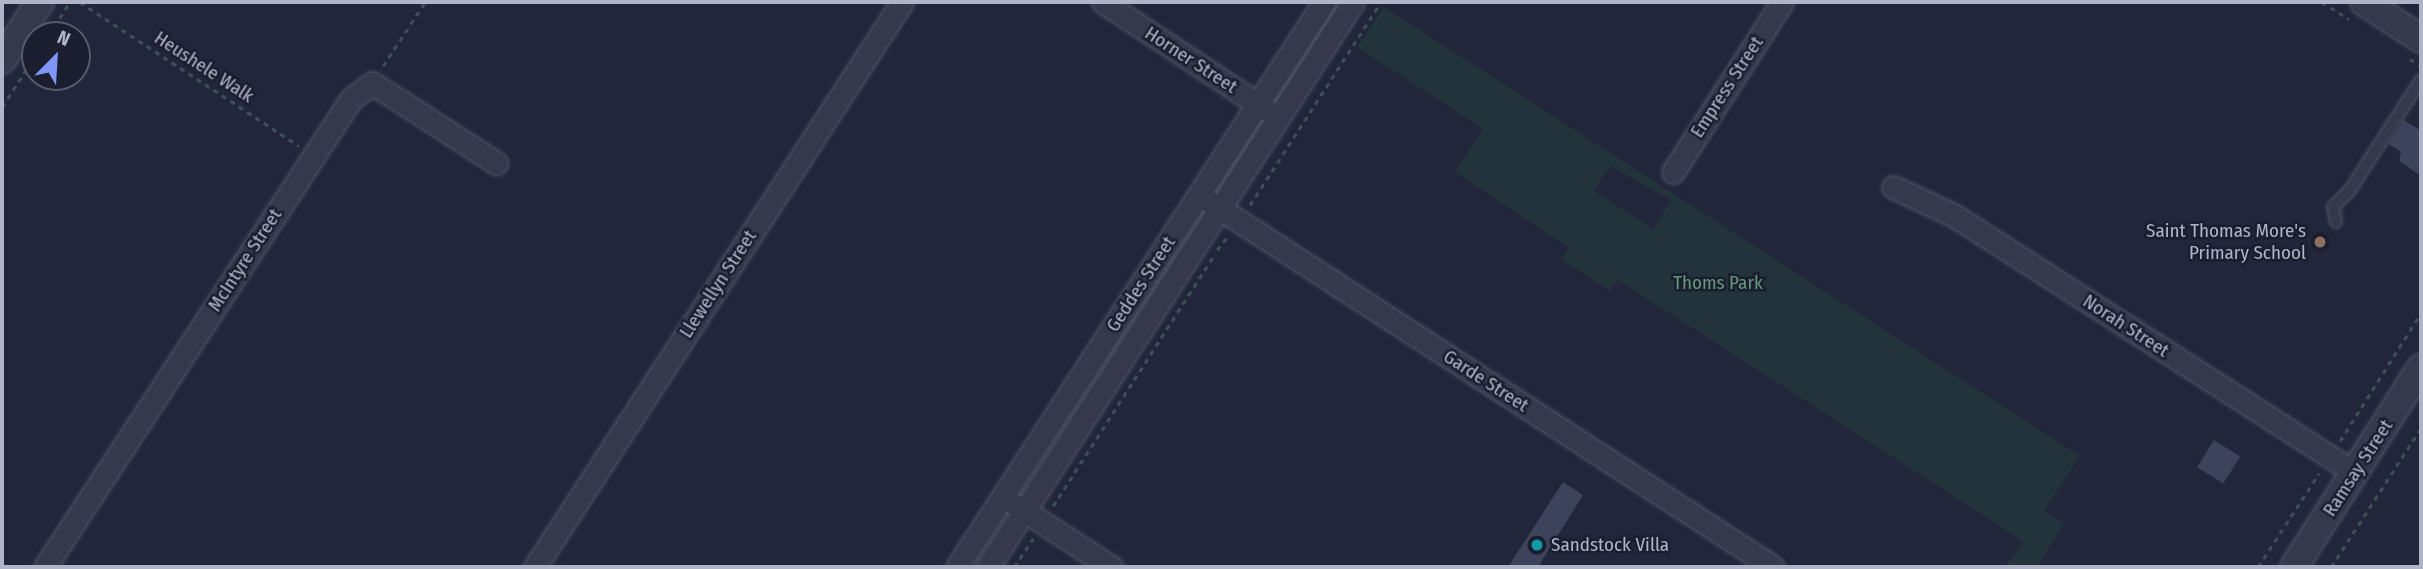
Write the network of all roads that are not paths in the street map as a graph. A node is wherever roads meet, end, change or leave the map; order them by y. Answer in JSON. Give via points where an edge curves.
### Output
{"nodes":[{"id":1,"x":40,"y":2,"type":"edge"},
{"id":2,"x":902,"y":2,"type":"edge"},
{"id":3,"x":1103,"y":2,"type":"edge"},
{"id":4,"x":1324,"y":2,"type":"edge"},
{"id":5,"x":1353,"y":2,"type":"edge"},
{"id":6,"x":1782,"y":2,"type":"edge"},
{"id":7,"x":2364,"y":2,"type":"edge"},
{"id":8,"x":2421,"y":39,"type":"edge"},
{"id":9,"x":2,"y":60,"type":"edge"},
{"id":10,"x":2421,"y":80,"type":"edge"},
{"id":11,"x":1258,"y":104,"type":"junction"},
{"id":12,"x":1279,"y":118,"type":"junction"},
{"id":13,"x":496,"y":163,"type":"dead end"},
{"id":14,"x":1673,"y":172,"type":"dead end"},
{"id":15,"x":1893,"y":187,"type":"dead end"},
{"id":16,"x":1199,"y":195,"type":"junction"},
{"id":17,"x":1220,"y":208,"type":"junction"},
{"id":18,"x":2336,"y":222,"type":"dead end"},
{"id":19,"x":2421,"y":368,"type":"edge"},
{"id":20,"x":2355,"y":473,"type":"junction"},
{"id":21,"x":1003,"y":497,"type":"junction"},
{"id":22,"x":1024,"y":511,"type":"junction"},
{"id":23,"x":45,"y":567,"type":"edge"},
{"id":24,"x":535,"y":567,"type":"edge"},
{"id":25,"x":957,"y":567,"type":"edge"},
{"id":26,"x":988,"y":567,"type":"edge"},
{"id":27,"x":1111,"y":567,"type":"edge"},
{"id":28,"x":1773,"y":567,"type":"edge"},
{"id":29,"x":2294,"y":567,"type":"edge"}],
"edges":[{"from":1,"to":9,"type":"street"},
{"from":2,"to":24,"type":"street","name":"Llewellyn Street"},
{"from":3,"to":11,"type":"street","name":"Horner Street"},
{"from":4,"to":11,"type":"street","name":"Geddes Street"},
{"from":5,"to":12,"type":"street","name":"Geddes Street"},
{"from":6,"to":14,"type":"street","name":"Empress Street"},
{"from":7,"to":8,"type":"street"},
{"from":10,"to":18,"type":"lane","via":[[2350,190],[2333,207]]},
{"from":11,"to":12,"type":"street","name":"Horner Street"},
{"from":11,"to":16,"type":"street","name":"Geddes Street"},
{"from":12,"to":17,"type":"street","name":"Geddes Street"},
{"from":13,"to":23,"type":"street","name":"McIntyre Street","via":[[372,83],[351,99]]},
{"from":15,"to":20,"type":"street","name":"Norah Street","via":[[1955,216]]},
{"from":16,"to":17,"type":"street","name":"Garde Street"},
{"from":16,"to":21,"type":"street","name":"Geddes Street"},
{"from":17,"to":22,"type":"street","name":"Geddes Street"},
{"from":17,"to":28,"type":"street","name":"Garde Street"},
{"from":19,"to":20,"type":"street","name":"Ramsay Street"},
{"from":20,"to":29,"type":"street","name":"Ramsay Street"},
{"from":21,"to":22,"type":"street"},
{"from":21,"to":25,"type":"street","name":"Geddes Street"},
{"from":22,"to":26,"type":"street","name":"Geddes Street"},
{"from":22,"to":27,"type":"street"}]}
